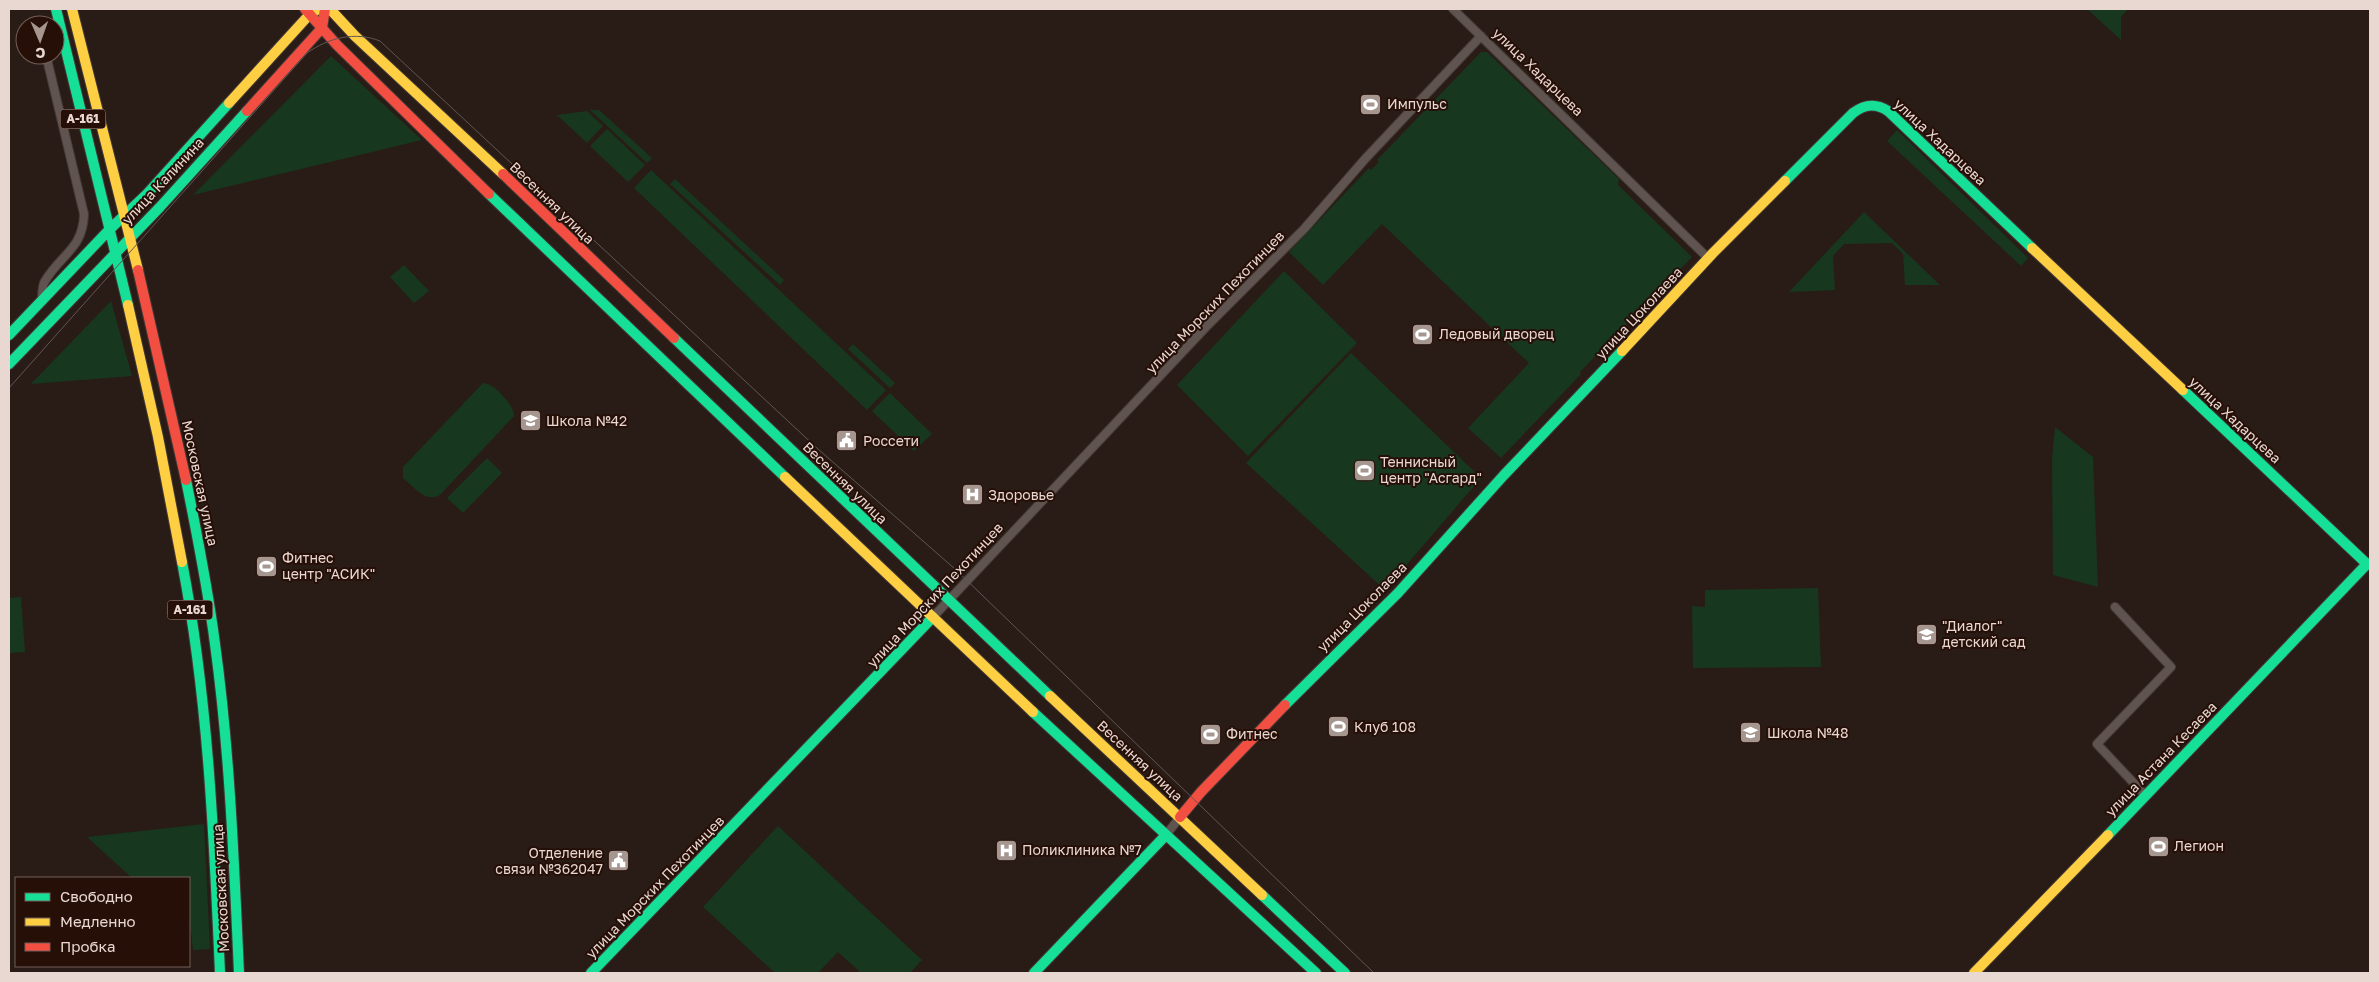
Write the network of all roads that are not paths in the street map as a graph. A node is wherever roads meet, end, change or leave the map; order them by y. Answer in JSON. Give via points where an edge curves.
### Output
{"nodes":[{"id":1,"x":72,"y":9,"type":"edge"},
{"id":2,"x":325,"y":9,"type":"edge"},
{"id":3,"x":330,"y":9,"type":"edge"},
{"id":4,"x":1453,"y":9,"type":"edge"},
{"id":5,"x":311,"y":11,"type":"edge"},
{"id":6,"x":322,"y":28,"type":"junction"},
{"id":7,"x":1481,"y":36,"type":"junction"},
{"id":8,"x":65,"y":55,"type":"edge"},
{"id":9,"x":48,"y":65,"type":"edge"},
{"id":10,"x":125,"y":215,"type":"junction"},
{"id":11,"x":110,"y":229,"type":"junction"},
{"id":12,"x":129,"y":238,"type":"junction"},
{"id":13,"x":68,"y":253,"type":"junction"},
{"id":14,"x":115,"y":253,"type":"junction"},
{"id":15,"x":1708,"y":258,"type":"junction"},
{"id":16,"x":72,"y":268,"type":"junction"},
{"id":17,"x":42,"y":300,"type":"junction"},
{"id":18,"x":9,"y":335,"type":"edge"},
{"id":19,"x":9,"y":364,"type":"edge"},
{"id":20,"x":2367,"y":564,"type":"joint"},
{"id":21,"x":948,"y":601,"type":"junction"},
{"id":22,"x":2115,"y":607,"type":"dead end"},
{"id":23,"x":933,"y":617,"type":"junction"},
{"id":24,"x":2145,"y":795,"type":"junction"},
{"id":25,"x":1180,"y":817,"type":"junction"},
{"id":26,"x":1166,"y":835,"type":"junction"},
{"id":27,"x":220,"y":973,"type":"edge"},
{"id":28,"x":240,"y":973,"type":"edge"},
{"id":29,"x":591,"y":973,"type":"edge"},
{"id":30,"x":1034,"y":973,"type":"edge"},
{"id":31,"x":1316,"y":973,"type":"edge"},
{"id":32,"x":1345,"y":973,"type":"edge"},
{"id":33,"x":1974,"y":973,"type":"edge"}],
"edges":[{"from":1,"to":10,"type":"main road","name":"Московская улица","number":"А-161"},
{"from":2,"to":6,"type":"main road"},
{"from":3,"to":21,"type":"main road","name":"Весенняя улица"},
{"from":4,"to":7,"type":"street","name":"улица Хадарцева"},
{"from":5,"to":6,"type":"main road"},
{"from":5,"to":10,"type":"main road","name":"улица Калинина"},
{"from":6,"to":12,"type":"main road","name":"улица Калинина"},
{"from":6,"to":23,"type":"main road","via":[[557,261]]},
{"from":7,"to":15,"type":"street","name":"улица Хадарцева"},
{"from":7,"to":21,"type":"street","name":"улица Морских Пехотинцев","via":[[1304,229],[1206,327]]},
{"from":8,"to":11,"type":"main road","name":"Московская улица","number":"А-161"},
{"from":9,"to":13,"type":"street","via":[[84,214],[84,229]]},
{"from":10,"to":11,"type":"main road","name":"улица Калинина"},
{"from":10,"to":12,"type":"main road","name":"Московская улица","number":"А-161"},
{"from":11,"to":14,"type":"main road","name":"Московская улица","number":"А-161"},
{"from":11,"to":16,"type":"main road","name":"улица Калинина"},
{"from":12,"to":14,"type":"main road","name":"улица Калинина"},
{"from":12,"to":28,"type":"main road","name":"Московская улица","number":"А-161","via":[[185,474],[212,624],[225,730]]},
{"from":13,"to":16,"type":"street"},
{"from":13,"to":17,"type":"street","via":[[44,282]]},
{"from":14,"to":19,"type":"main road","name":"улица Калинина"},
{"from":14,"to":27,"type":"main road","name":"Московская улица","number":"А-161","via":[[190,603],[210,766]]},
{"from":15,"to":20,"type":"main road","name":"улица Хадарцева","via":[[1858,108],[1873,104],[1881,106]]},
{"from":15,"to":25,"type":"main road","name":"улица Цоколаева","via":[[1398,593],[1333,655]]},
{"from":16,"to":17,"type":"main road","name":"улица Калинина"},
{"from":17,"to":18,"type":"main road","name":"улица Калинина"},
{"from":20,"to":24,"type":"main road","name":"улица Астана Кесаева"},
{"from":21,"to":23,"type":"street","name":"улица Морских Пехотинцев"},
{"from":21,"to":25,"type":"main road","name":"Весенняя улица"},
{"from":22,"to":24,"type":"street","via":[[2171,668],[2097,744]]},
{"from":23,"to":26,"type":"main road"},
{"from":23,"to":29,"type":"main road","name":"улица Морских Пехотинцев"},
{"from":24,"to":33,"type":"main road","name":"улица Астана Кесаева"},
{"from":25,"to":26,"type":"street","name":"улица Цоколаева"},
{"from":25,"to":32,"type":"main road","name":"Весенняя улица"},
{"from":26,"to":30,"type":"main road","name":"улица Цоколаева"},
{"from":26,"to":31,"type":"main road"}]}
